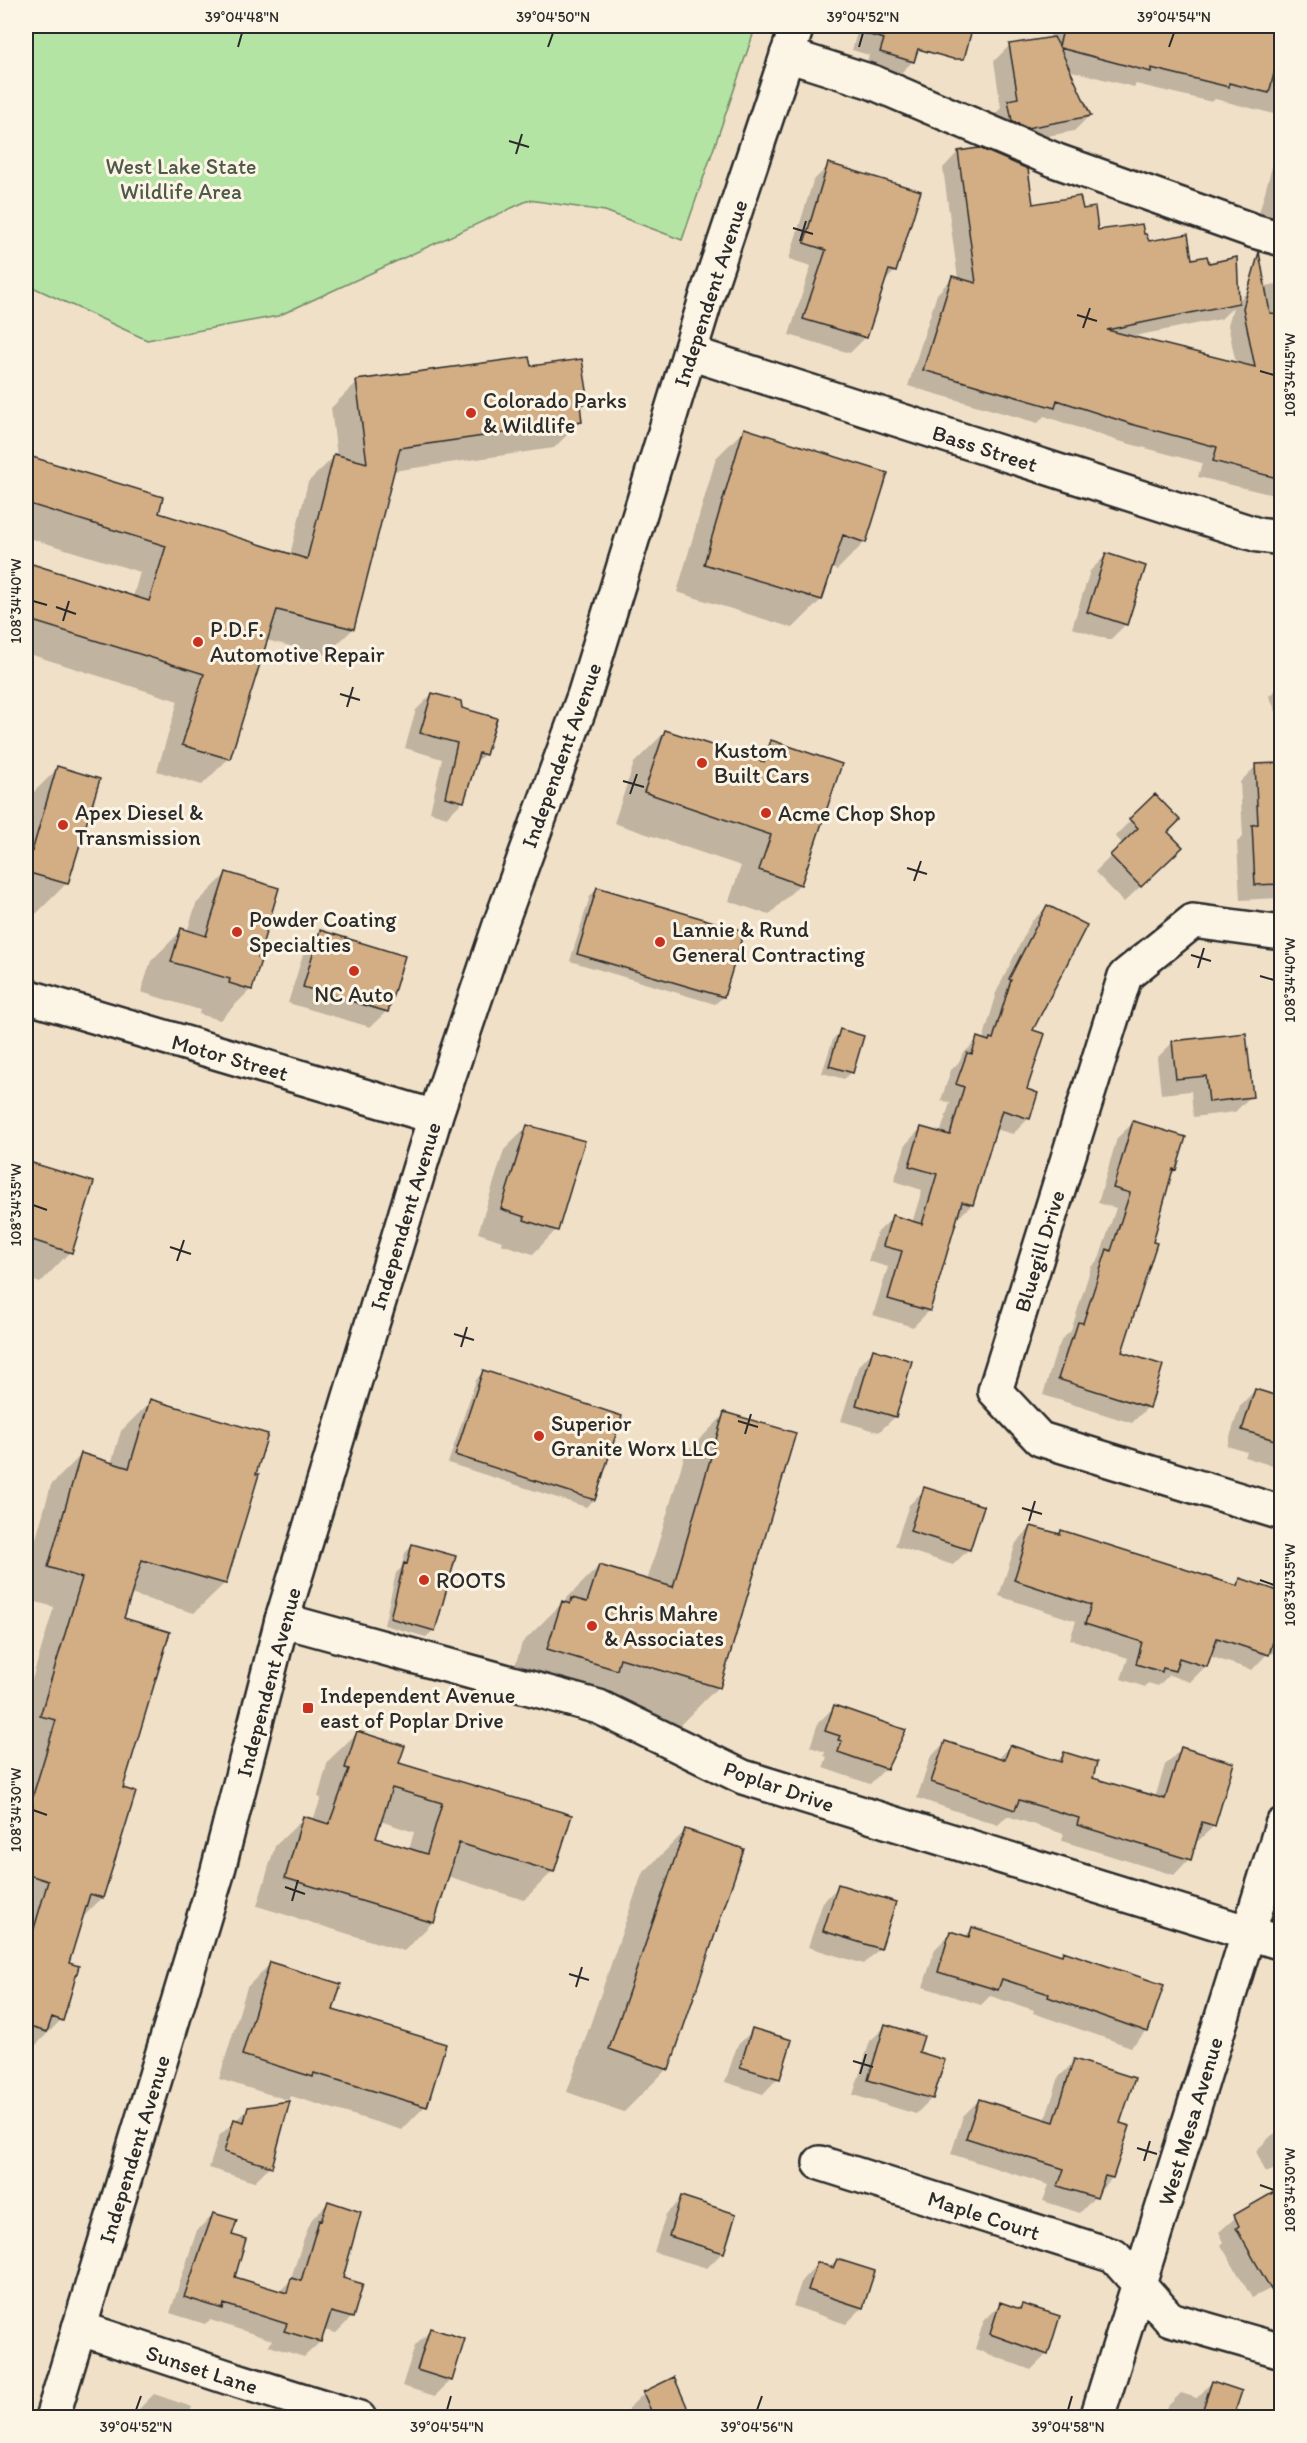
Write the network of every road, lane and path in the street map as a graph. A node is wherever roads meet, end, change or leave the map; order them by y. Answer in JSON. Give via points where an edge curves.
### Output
{"nodes":[{"id":1,"x":792,"y":40,"type":"edge"},
{"id":2,"x":1281,"y":239,"type":"edge"},
{"id":3,"x":690,"y":353,"type":"junction"},
{"id":4,"x":1281,"y":538,"type":"edge"},
{"id":5,"x":1281,"y":933,"type":"edge"},
{"id":6,"x":26,"y":996,"type":"edge"},
{"id":7,"x":435,"y":1117,"type":"junction"},
{"id":8,"x":1281,"y":1513,"type":"edge"},
{"id":9,"x":282,"y":1620,"type":"junction"},
{"id":10,"x":1281,"y":1825,"type":"edge"},
{"id":11,"x":1248,"y":1932,"type":"junction"},
{"id":12,"x":1281,"y":1943,"type":"edge"},
{"id":13,"x":820,"y":2163,"type":"dead end"},
{"id":14,"x":1139,"y":2283,"type":"junction"},
{"id":15,"x":79,"y":2328,"type":"junction"},
{"id":16,"x":1281,"y":2351,"type":"edge"},
{"id":17,"x":52,"y":2418,"type":"edge"},
{"id":18,"x":359,"y":2418,"type":"edge"},
{"id":19,"x":1097,"y":2418,"type":"edge"}],
"edges":[{"from":1,"to":2,"type":"street","via":[[872,82],[1057,161]]},
{"from":1,"to":3,"type":"street","name":"Independent Avenue"},
{"from":3,"to":4,"type":"street","name":"Bass Street","via":[[1258,535]]},
{"from":3,"to":7,"type":"street","name":"Independent Avenue","via":[[584,696]]},
{"from":5,"to":8,"type":"street","name":"Bluegill Drive","via":[[1194,921],[1125,976],[995,1391],[1040,1439]]},
{"from":6,"to":7,"type":"street","name":"Motor Street"},
{"from":7,"to":9,"type":"street","name":"Independent Avenue"},
{"from":9,"to":11,"type":"street","name":"Poplar Drive","via":[[599,1707],[743,1777]]},
{"from":9,"to":15,"type":"street","name":"Independent Avenue","via":[[217,1874]]},
{"from":10,"to":11,"type":"street","name":"West Mesa Avenue"},
{"from":11,"to":12,"type":"street","name":"Poplar Drive"},
{"from":11,"to":14,"type":"street","name":"West Mesa Avenue"},
{"from":13,"to":14,"type":"street","name":"Maple Court","via":[[1114,2256]]},
{"from":14,"to":16,"type":"street","name":"Maple Court","via":[[1170,2319]]},
{"from":14,"to":19,"type":"street","name":"West Mesa Avenue"},
{"from":15,"to":17,"type":"street","name":"Independent Avenue"},
{"from":15,"to":18,"type":"street","name":"Sunset Lane"}]}
